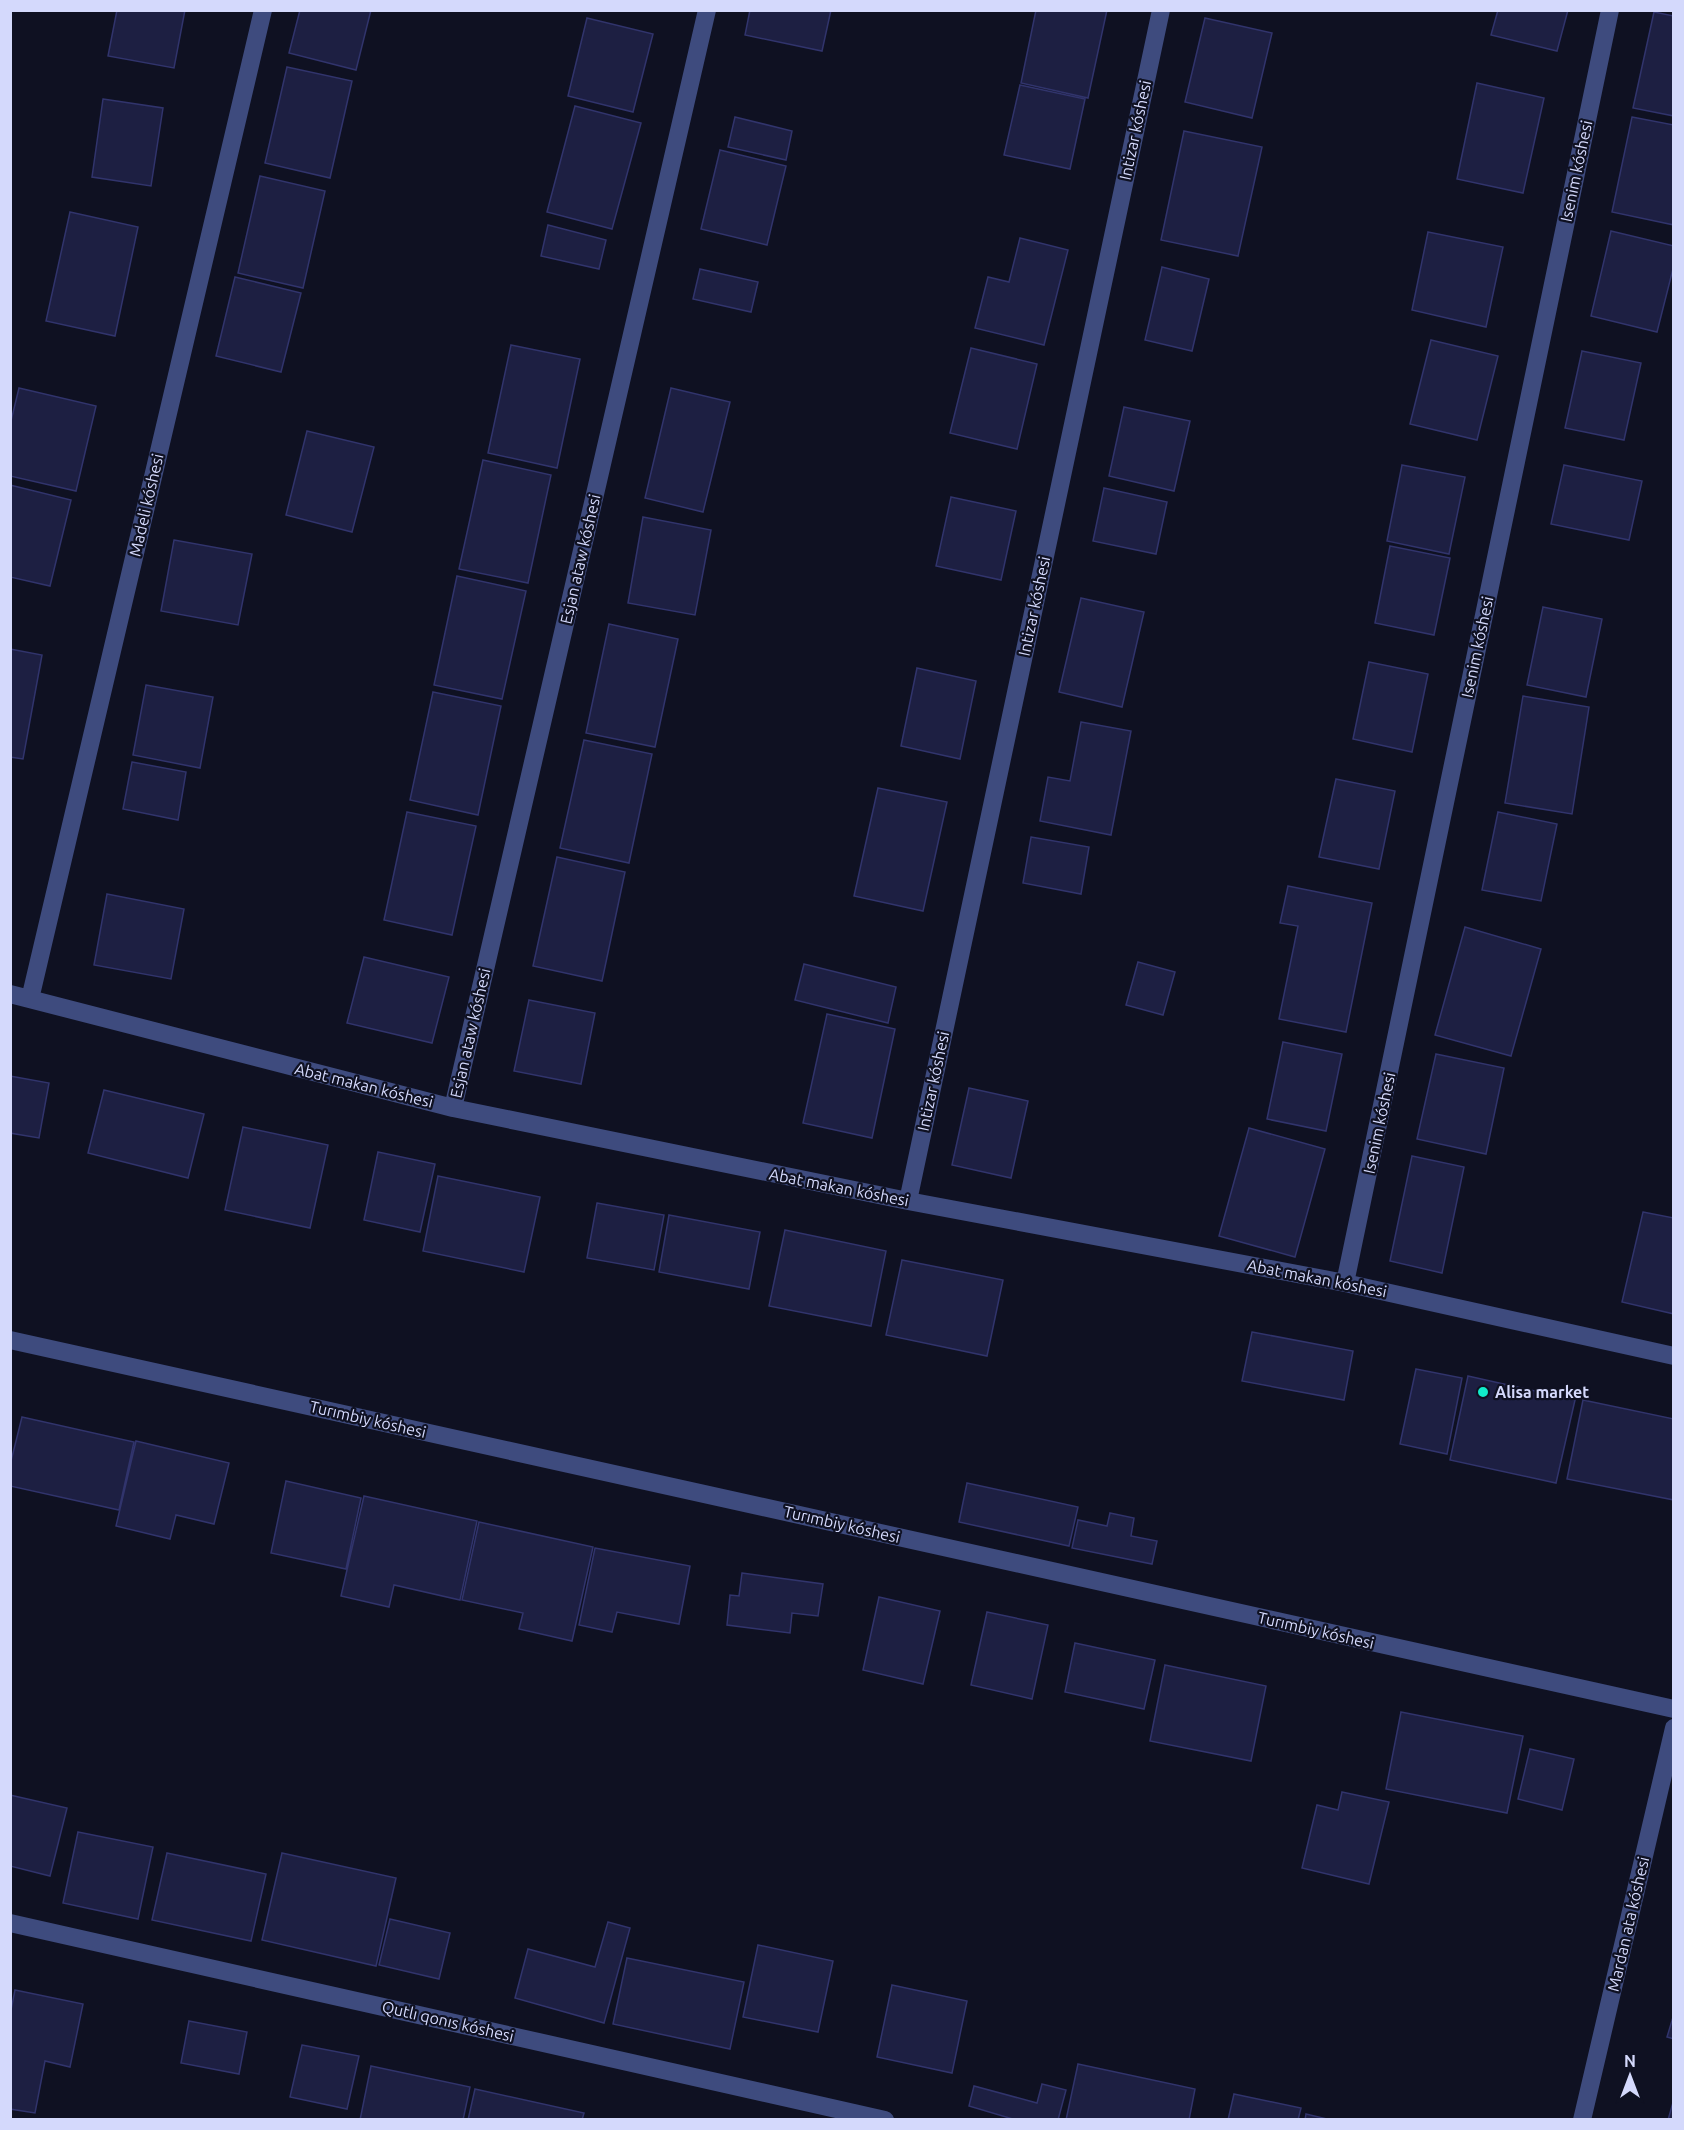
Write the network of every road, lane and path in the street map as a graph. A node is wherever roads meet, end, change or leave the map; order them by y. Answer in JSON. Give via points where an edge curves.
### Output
{"nodes":[{"id":1,"x":263,"y":10,"type":"edge"},
{"id":2,"x":707,"y":10,"type":"edge"},
{"id":3,"x":1161,"y":10,"type":"edge"},
{"id":4,"x":1610,"y":10,"type":"edge"},
{"id":5,"x":10,"y":994,"type":"edge"},
{"id":6,"x":30,"y":999,"type":"junction"},
{"id":7,"x":453,"y":1108,"type":"junction"},
{"id":8,"x":908,"y":1200,"type":"junction"},
{"id":9,"x":1345,"y":1283,"type":"junction"},
{"id":10,"x":10,"y":1340,"type":"edge"},
{"id":11,"x":1674,"y":1356,"type":"edge"},
{"id":12,"x":1674,"y":1709,"type":"edge"},
{"id":13,"x":1674,"y":1728,"type":"edge"},
{"id":14,"x":10,"y":1923,"type":"edge"},
{"id":15,"x":885,"y":2120,"type":"edge"},
{"id":16,"x":1582,"y":2120,"type":"edge"}],
"edges":[{"from":1,"to":6,"type":"street","name":"Madeli kóshesi"},
{"from":2,"to":7,"type":"street","name":"Esjan ataw kóshesi"},
{"from":3,"to":8,"type":"street","name":"Intizar kóshesi"},
{"from":4,"to":9,"type":"street","name":"Isenim kóshesi"},
{"from":5,"to":6,"type":"street","name":"Abat makan kóshesi"},
{"from":6,"to":7,"type":"street","name":"Abat makan kóshesi"},
{"from":7,"to":8,"type":"street","name":"Abat makan kóshesi"},
{"from":8,"to":9,"type":"street","name":"Abat makan kóshesi"},
{"from":9,"to":11,"type":"street","name":"Abat makan kóshesi"},
{"from":10,"to":12,"type":"street","name":"Turımbiy kóshesi"},
{"from":13,"to":16,"type":"street","name":"Mardan ata kóshesi"},
{"from":14,"to":15,"type":"street","name":"Qutlı qonıs kóshesi"}]}
